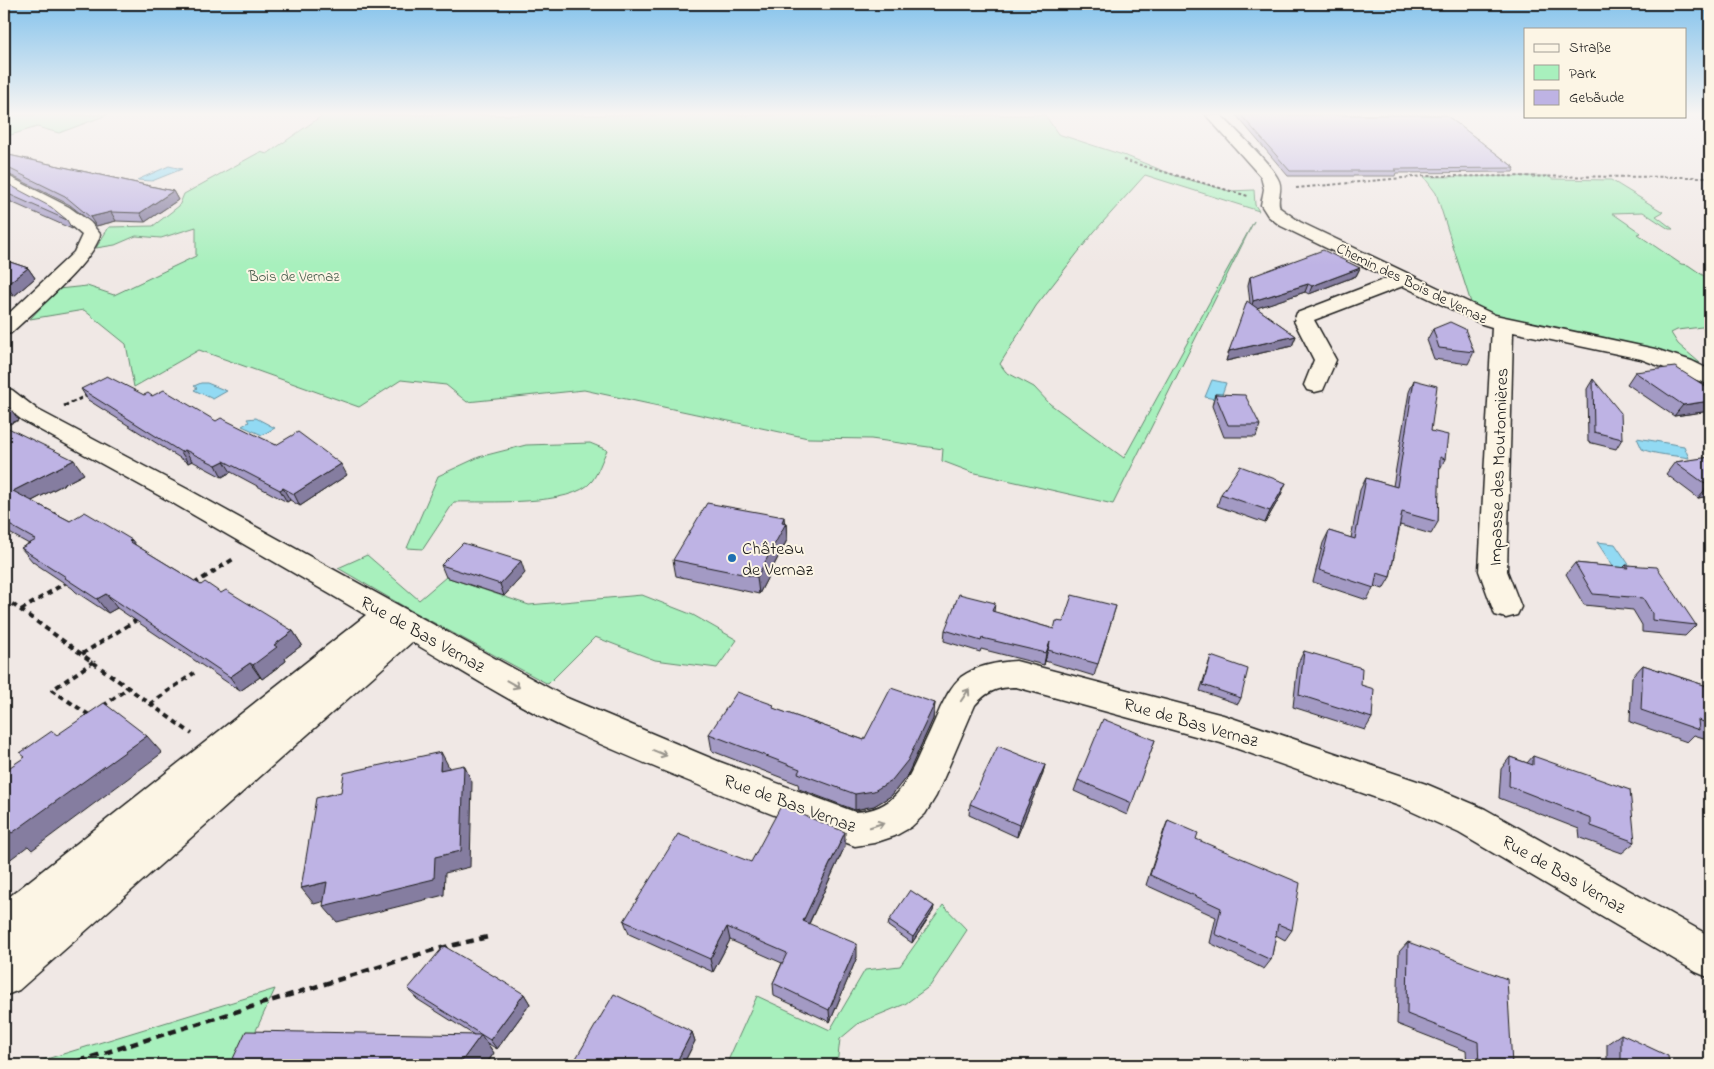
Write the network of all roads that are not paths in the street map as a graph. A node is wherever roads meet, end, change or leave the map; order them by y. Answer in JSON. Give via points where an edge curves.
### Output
{"nodes":[{"id":1,"x":1259,"y":165,"type":"edge"},
{"id":2,"x":4,"y":180,"type":"edge"},
{"id":3,"x":1404,"y":279,"type":"junction"},
{"id":4,"x":1503,"y":325,"type":"junction"},
{"id":5,"x":4,"y":329,"type":"edge"},
{"id":6,"x":1710,"y":378,"type":"edge"},
{"id":7,"x":1315,"y":385,"type":"dead end"},
{"id":8,"x":4,"y":395,"type":"edge"},
{"id":9,"x":1506,"y":607,"type":"dead end"},
{"id":10,"x":398,"y":620,"type":"junction"},
{"id":11,"x":4,"y":926,"type":"edge"},
{"id":12,"x":1710,"y":958,"type":"edge"},
{"id":13,"x":4,"y":975,"type":"edge"}],
"edges":[{"from":1,"to":3,"type":"street","name":"Chemin des Bois de Vernaz","via":[[1273,185],[1271,198],[1277,214],[1294,226]]},
{"from":2,"to":5,"type":"street","via":[[74,216],[91,234],[81,255]]},
{"from":3,"to":4,"type":"street","name":"Chemin des Bois de Vernaz"},
{"from":3,"to":7,"type":"street","via":[[1304,317],[1325,360]]},
{"from":4,"to":6,"type":"street","name":"Chemin des Bois de Vernaz","via":[[1648,354]]},
{"from":4,"to":9,"type":"street","name":"Impasse des Moutonnières","via":[[1493,571]]},
{"from":8,"to":10,"type":"street","name":"Rue de Bas Vernaz","via":[[36,418]]},
{"from":10,"to":11,"type":"street","via":[[217,752]]},
{"from":10,"to":12,"type":"street","name":"Rue de Bas Vernaz","one_way":true,"via":[[582,721],[855,829],[881,825],[910,807],[962,698],[970,688],[1000,674],[1032,677],[1223,729],[1413,795],[1506,840]]},
{"from":10,"to":13,"type":"street"}]}
